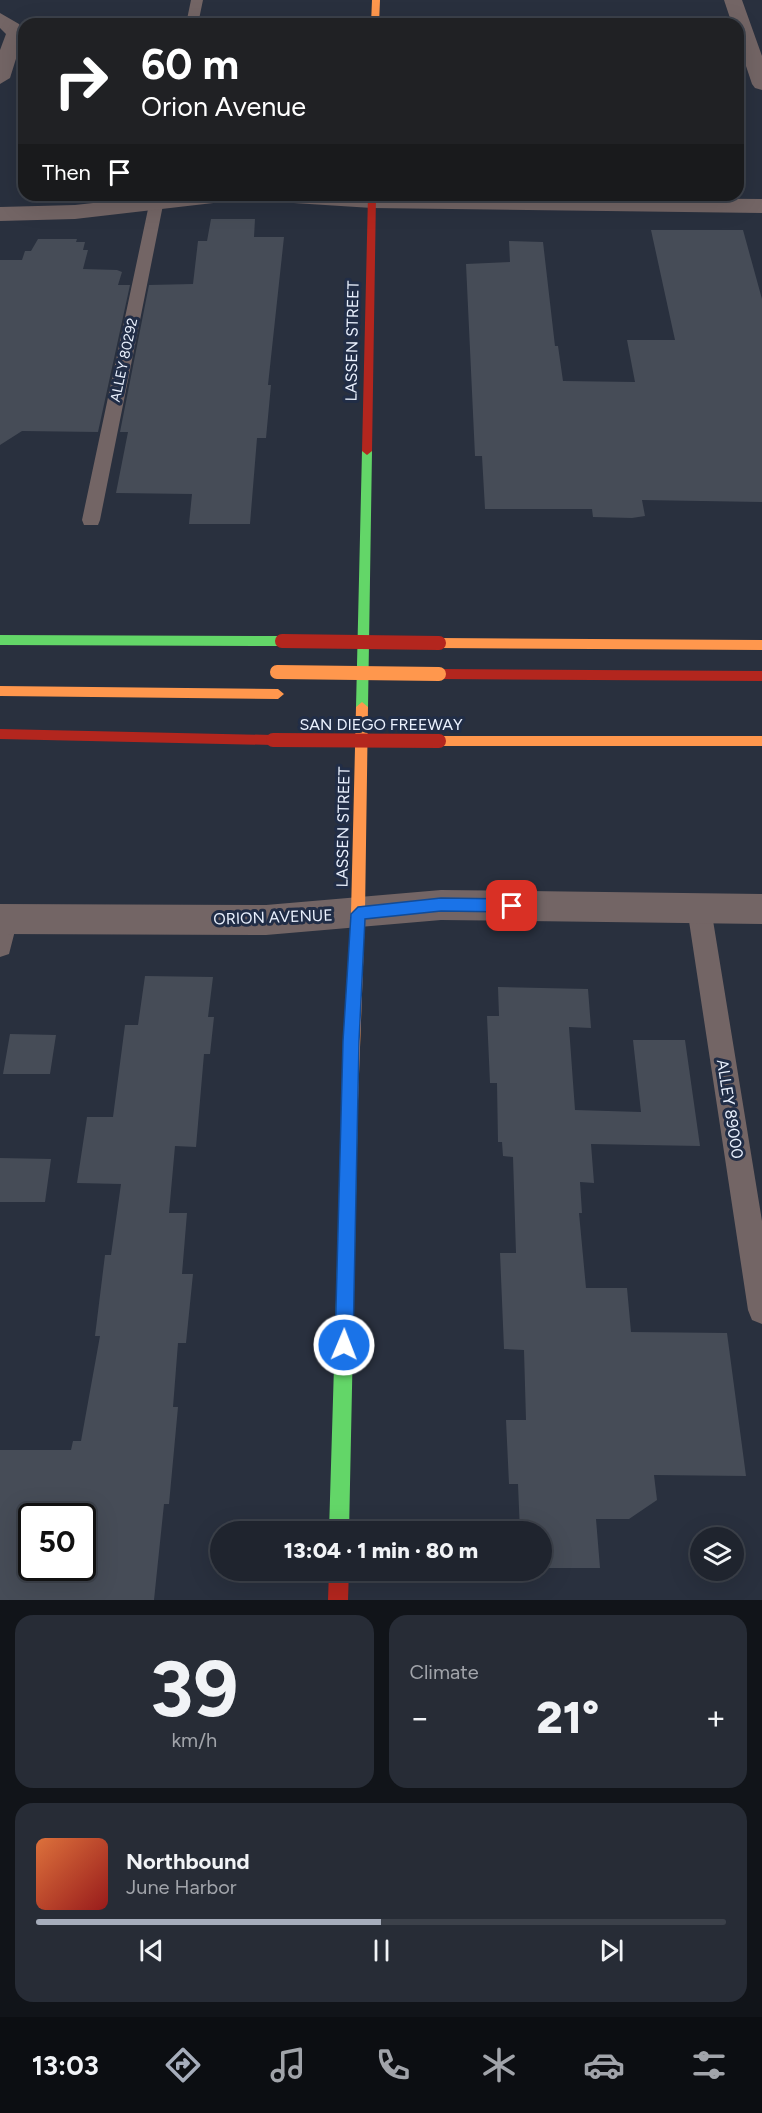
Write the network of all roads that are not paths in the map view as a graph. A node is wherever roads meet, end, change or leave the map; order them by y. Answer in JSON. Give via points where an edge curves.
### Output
{"nodes":[{"id":1,"x":197,"y":0,"type":"edge"},
{"id":2,"x":376,"y":0,"type":"edge"},
{"id":3,"x":733,"y":0,"type":"edge"},
{"id":4,"x":193,"y":18,"type":"edge"},
{"id":5,"x":375,"y":18,"type":"edge"},
{"id":6,"x":739,"y":18,"type":"edge"},
{"id":7,"x":4,"y":22,"type":"edge"},
{"id":8,"x":744,"y":32,"type":"edge"},
{"id":9,"x":0,"y":78,"type":"edge"},
{"id":10,"x":762,"y":84,"type":"edge"},
{"id":11,"x":140,"y":201,"type":"edge"},
{"id":12,"x":157,"y":201,"type":"edge"},
{"id":13,"x":372,"y":201,"type":"edge"},
{"id":14,"x":518,"y":201,"type":"edge"},
{"id":15,"x":762,"y":206,"type":"edge"},
{"id":16,"x":0,"y":214,"type":"edge"},
{"id":17,"x":91,"y":520,"type":"dead end"},
{"id":18,"x":0,"y":639,"type":"edge"},
{"id":19,"x":762,"y":645,"type":"edge"},
{"id":20,"x":271,"y":672,"type":"dead end"},
{"id":21,"x":762,"y":676,"type":"edge"},
{"id":22,"x":0,"y":691,"type":"edge"},
{"id":23,"x":284,"y":694,"type":"dead end"},
{"id":24,"x":347,"y":694,"type":"dead end"},
{"id":25,"x":381,"y":694,"type":"dead end"},
{"id":26,"x":0,"y":734,"type":"edge"},
{"id":27,"x":762,"y":741,"type":"edge"},
{"id":28,"x":699,"y":908,"type":"junction"},
{"id":29,"x":762,"y":909,"type":"edge"},
{"id":30,"x":358,"y":914,"type":"junction"},
{"id":31,"x":2,"y":928,"type":"edge"},
{"id":32,"x":762,"y":1310,"type":"edge"},
{"id":33,"x":339,"y":1521,"type":"edge"},
{"id":34,"x":339,"y":1581,"type":"edge"},
{"id":35,"x":338,"y":1600,"type":"edge"}],
"edges":[{"from":1,"to":4,"type":"lane"},
{"from":2,"to":5,"type":"main road"},
{"from":3,"to":6,"type":"street"},
{"from":7,"to":9,"type":"street","via":[[15,31],[15,38]]},
{"from":8,"to":10,"type":"street"},
{"from":11,"to":16,"type":"street","via":[[75,212]]},
{"from":12,"to":17,"type":"lane","name":"ALLEY 80292"},
{"from":13,"to":30,"type":"main road","name":"LASSEN STREET"},
{"from":14,"to":15,"type":"street"},
{"from":18,"to":19,"type":"main road","bridge":true},
{"from":20,"to":21,"type":"main road","bridge":true},
{"from":22,"to":23,"type":"main road"},
{"from":24,"to":25,"type":"main road"},
{"from":26,"to":27,"type":"main road","name":"SAN DIEGO FREEWAY","bridge":true,"via":[[273,740]]},
{"from":28,"to":29,"type":"street","name":"ORION AVENUE"},
{"from":28,"to":30,"type":"street","name":"ORION AVENUE","via":[[441,905]]},
{"from":28,"to":32,"type":"lane","name":"ALLEY 89000"},
{"from":30,"to":31,"type":"street","name":"ORION AVENUE"},
{"from":30,"to":33,"type":"main road","name":"LASSEN STREET","via":[[351,1041]]},
{"from":34,"to":35,"type":"main road"}]}
